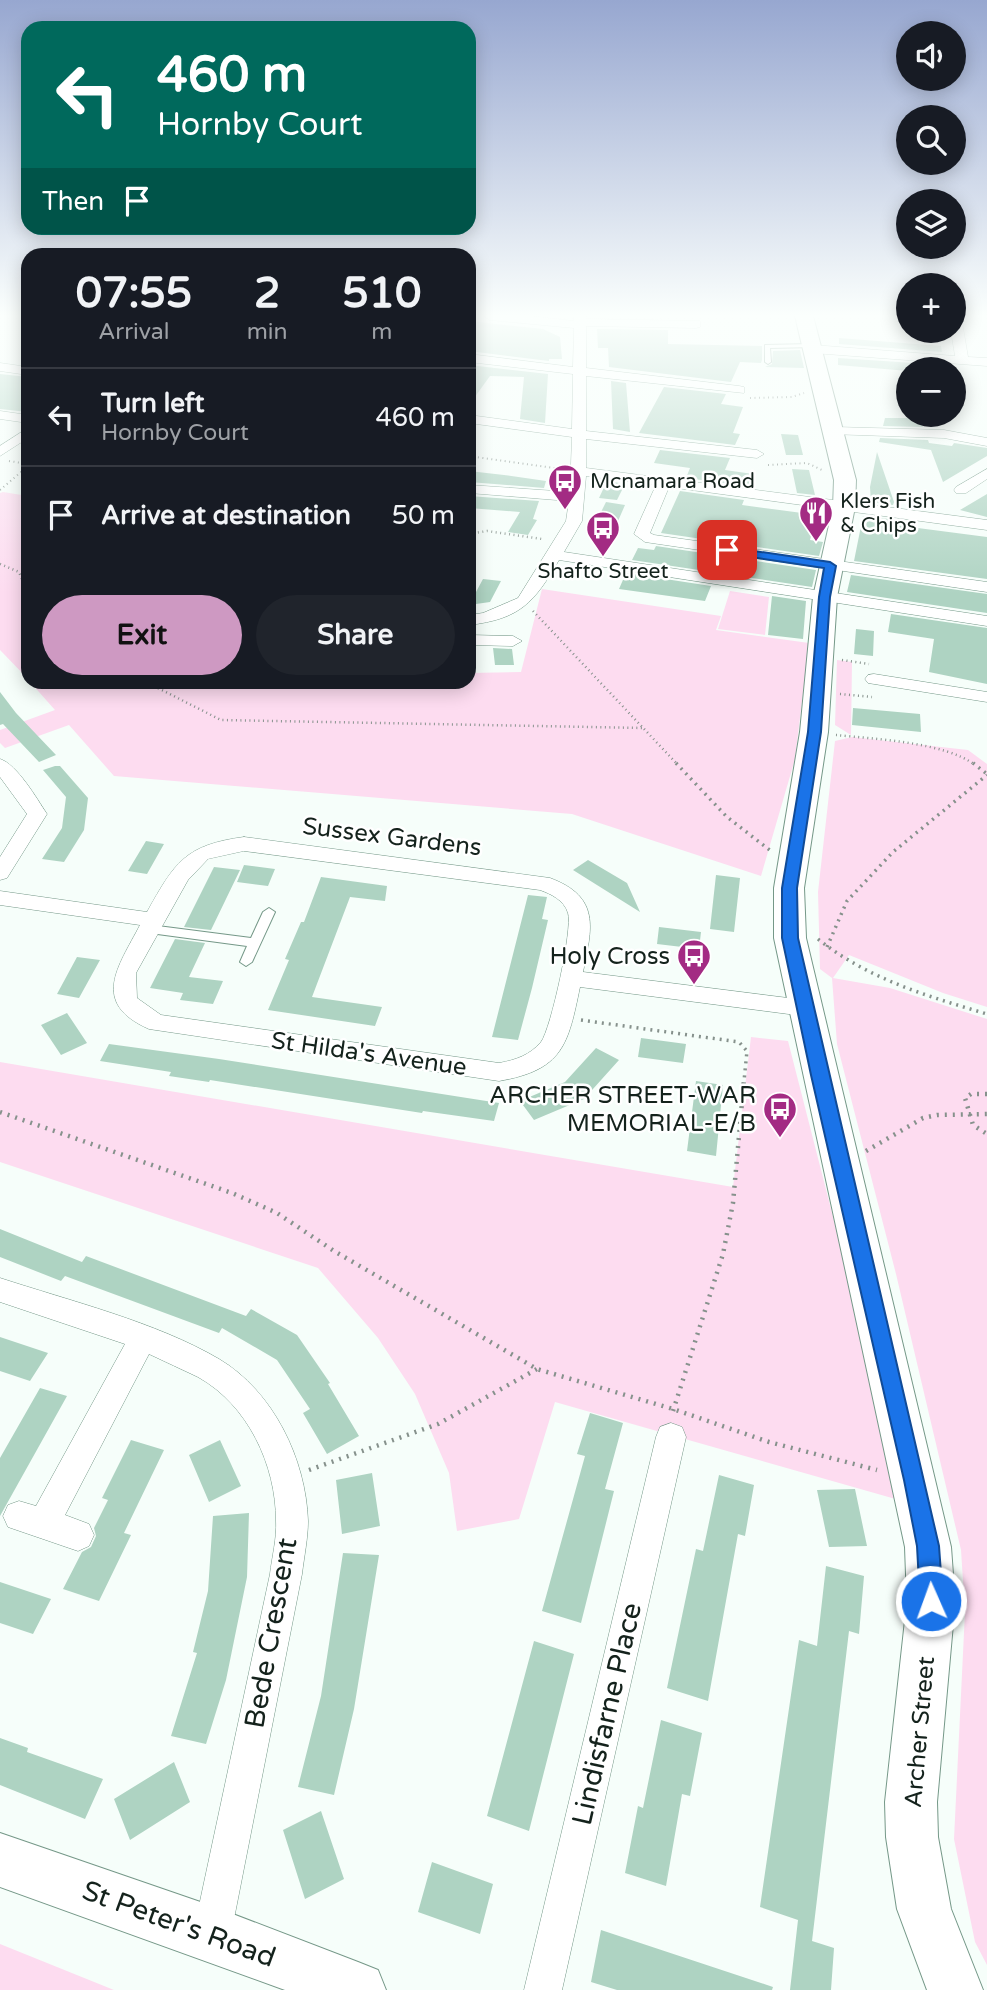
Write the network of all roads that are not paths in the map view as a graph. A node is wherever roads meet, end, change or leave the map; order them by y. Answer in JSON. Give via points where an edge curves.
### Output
{"nodes":[{"id":1,"x":580,"y":409,"type":"edge"},
{"id":2,"x":829,"y":409,"type":"edge"},
{"id":3,"x":0,"y":415,"type":"edge"},
{"id":4,"x":21,"y":418,"type":"edge"},
{"id":5,"x":476,"y":420,"type":"edge"},
{"id":6,"x":942,"y":427,"type":"edge"},
{"id":7,"x":835,"y":431,"type":"junction"},
{"id":8,"x":944,"y":434,"type":"junction"},
{"id":9,"x":580,"y":435,"type":"junction"},
{"id":10,"x":21,"y":437,"type":"edge"},
{"id":11,"x":987,"y":442,"type":"edge"},
{"id":12,"x":0,"y":452,"type":"edge"},
{"id":13,"x":757,"y":454,"type":"road end"},
{"id":14,"x":579,"y":471,"type":"junction"},
{"id":15,"x":987,"y":473,"type":"edge"},
{"id":16,"x":664,"y":483,"type":"junction"},
{"id":17,"x":476,"y":490,"type":"edge"},
{"id":18,"x":961,"y":490,"type":"dead end"},
{"id":19,"x":576,"y":497,"type":"junction"},
{"id":20,"x":844,"y":507,"type":"junction"},
{"id":21,"x":987,"y":525,"type":"edge"},
{"id":22,"x":558,"y":549,"type":"junction"},
{"id":23,"x":830,"y":566,"type":"junction"},
{"id":24,"x":987,"y":587,"type":"edge"},
{"id":25,"x":824,"y":597,"type":"junction"},
{"id":26,"x":476,"y":618,"type":"edge"},
{"id":27,"x":987,"y":621,"type":"edge"},
{"id":28,"x":476,"y":640,"type":"edge"},
{"id":29,"x":513,"y":641,"type":"dead end"},
{"id":30,"x":987,"y":697,"type":"edge"},
{"id":31,"x":872,"y":698,"type":"road end"},
{"id":32,"x":0,"y":765,"type":"edge"},
{"id":33,"x":0,"y":873,"type":"edge"},
{"id":34,"x":0,"y":898,"type":"edge"},
{"id":35,"x":269,"y":912,"type":"dead end"},
{"id":36,"x":153,"y":924,"type":"junction"},
{"id":37,"x":255,"y":943,"type":"junction"},
{"id":38,"x":246,"y":962,"type":"dead end"},
{"id":39,"x":569,"y":978,"type":"junction"},
{"id":40,"x":804,"y":1008,"type":"junction"},
{"id":41,"x":0,"y":1290,"type":"edge"},
{"id":42,"x":142,"y":1339,"type":"junction"},
{"id":43,"x":672,"y":1423,"type":"road end"},
{"id":44,"x":78,"y":1535,"type":"dead end"},
{"id":45,"x":0,"y":1860,"type":"edge"},
{"id":46,"x":212,"y":1934,"type":"junction"},
{"id":47,"x":358,"y":1990,"type":"edge"},
{"id":48,"x":543,"y":1990,"type":"edge"},
{"id":49,"x":955,"y":1990,"type":"edge"}],
"edges":[{"from":1,"to":9,"type":"street"},
{"from":2,"to":7,"type":"main road","name":"Archer Street"},
{"from":3,"to":4,"type":"street"},
{"from":5,"to":9,"type":"street"},
{"from":6,"to":8,"type":"street"},
{"from":7,"to":8,"type":"street"},
{"from":7,"to":20,"type":"main road","name":"Archer Street","via":[[845,480]]},
{"from":8,"to":11,"type":"street"},
{"from":9,"to":13,"type":"street"},
{"from":9,"to":14,"type":"street"},
{"from":10,"to":12,"type":"street"},
{"from":14,"to":16,"type":"street"},
{"from":14,"to":19,"type":"street"},
{"from":15,"to":18,"type":"street"},
{"from":16,"to":20,"type":"street"},
{"from":16,"to":23,"type":"street","via":[[642,534],[650,539]]},
{"from":17,"to":19,"type":"street"},
{"from":19,"to":22,"type":"street","via":[[574,521]]},
{"from":20,"to":21,"type":"street"},
{"from":20,"to":23,"type":"main road","name":"Archer Street"},
{"from":22,"to":25,"type":"street"},
{"from":22,"to":26,"type":"street","via":[[524,601]]},
{"from":23,"to":24,"type":"street"},
{"from":23,"to":25,"type":"main road","name":"Archer Street"},
{"from":25,"to":27,"type":"street"},
{"from":25,"to":40,"type":"main road","name":"Archer Street","via":[[814,732],[789,912],[791,950]]},
{"from":28,"to":29,"type":"street"},
{"from":30,"to":31,"type":"street","via":[[875,672]]},
{"from":32,"to":33,"type":"street","via":[[37,814]]},
{"from":34,"to":36,"type":"street"},
{"from":35,"to":37,"type":"lane"},
{"from":36,"to":37,"type":"lane"},
{"from":36,"to":39,"type":"street","name":"Sussex Gardens","via":[[188,863],[222,846],[244,844],[543,883],[568,895],[580,913]]},
{"from":36,"to":39,"type":"street","name":"St Hilda's Avenue","via":[[122,986],[125,1002],[140,1016],[157,1023],[499,1072],[517,1070],[544,1056],[556,1038]]},
{"from":37,"to":38,"type":"lane"},
{"from":39,"to":40,"type":"street"},
{"from":40,"to":49,"type":"main road","name":"Archer Street","via":[[928,1546],[931,1601],[911,1802],[912,1837],[924,1909]]},
{"from":41,"to":42,"type":"street","name":"Bede Crescent"},
{"from":42,"to":44,"type":"street","via":[[32,1520]]},
{"from":42,"to":46,"type":"street","name":"Bede Crescent","via":[[210,1369],[249,1402],[272,1437],[286,1478],[292,1521],[286,1574]]},
{"from":43,"to":48,"type":"street","name":"Lindisfarne Place"},
{"from":45,"to":46,"type":"main road","name":"St Peter's Road"},
{"from":46,"to":47,"type":"main road","name":"St Peter's Road"}]}
